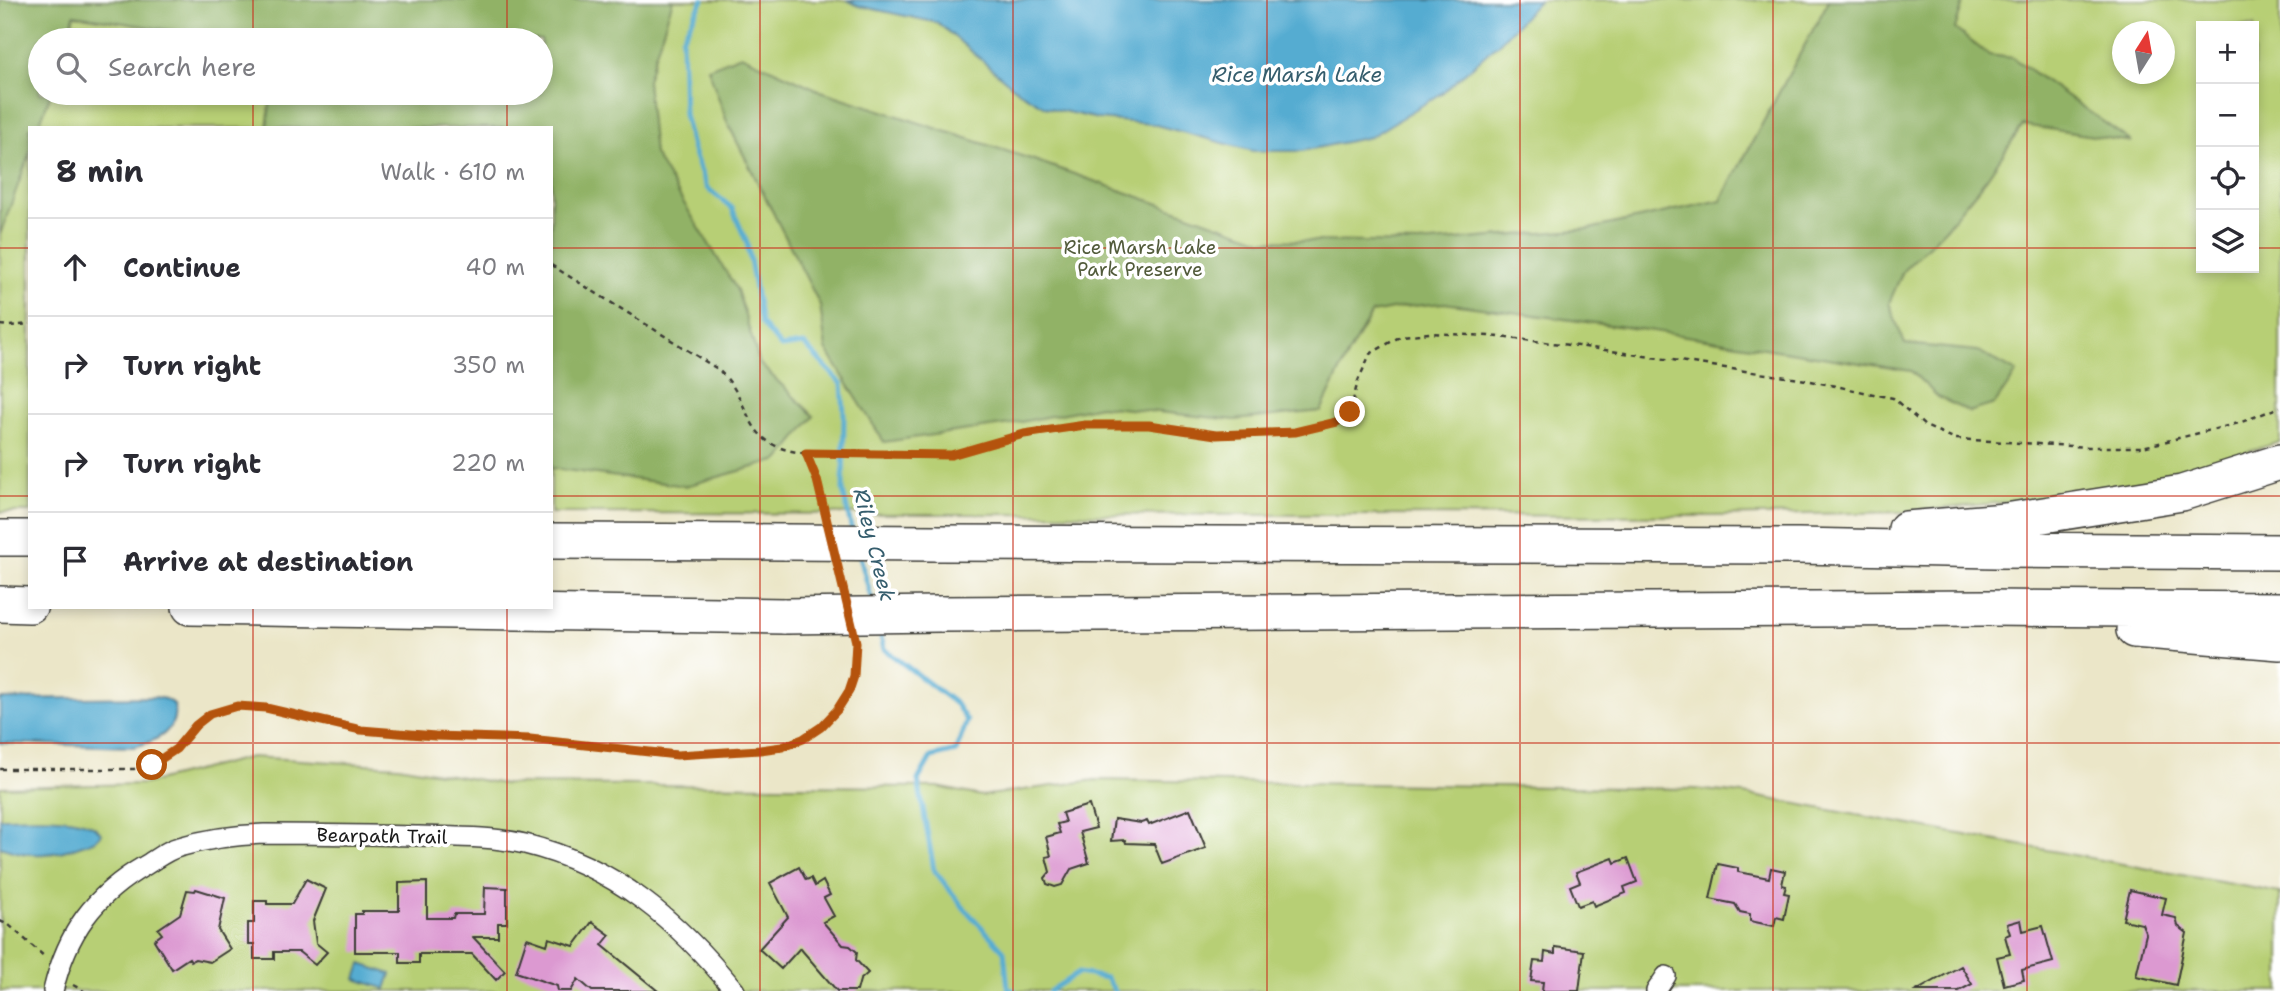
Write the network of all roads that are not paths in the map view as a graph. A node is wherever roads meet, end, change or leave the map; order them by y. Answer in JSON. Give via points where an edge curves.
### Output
{"nodes":[{"id":1,"x":2280,"y":462,"type":"edge"},
{"id":2,"x":0,"y":538,"type":"edge"},
{"id":3,"x":28,"y":538,"type":"edge"},
{"id":4,"x":553,"y":541,"type":"edge"},
{"id":5,"x":1798,"y":546,"type":"junction"},
{"id":6,"x":2280,"y":552,"type":"edge"},
{"id":7,"x":0,"y":604,"type":"edge"},
{"id":8,"x":28,"y":605,"type":"edge"},
{"id":9,"x":1986,"y":608,"type":"junction"},
{"id":10,"x":309,"y":609,"type":"edge"},
{"id":11,"x":2280,"y":610,"type":"edge"},
{"id":12,"x":2280,"y":642,"type":"edge"},
{"id":13,"x":53,"y":991,"type":"edge"},
{"id":14,"x":735,"y":991,"type":"edge"}],
"edges":[{"from":1,"to":5,"type":"highway","via":[[2182,493],[2006,521],[1917,528]]},
{"from":2,"to":3,"type":"highway"},
{"from":4,"to":5,"type":"highway","bridge":true},
{"from":5,"to":6,"type":"highway"},
{"from":7,"to":8,"type":"highway"},
{"from":9,"to":10,"type":"highway","bridge":true,"via":[[785,617]]},
{"from":9,"to":11,"type":"highway"},
{"from":9,"to":12,"type":"highway","via":[[2046,623]]},
{"from":13,"to":14,"type":"street","name":"Bearpath Trail","via":[[64,954],[94,904],[122,879],[177,847],[264,834],[484,837],[565,856],[641,898],[682,930]]}]}
